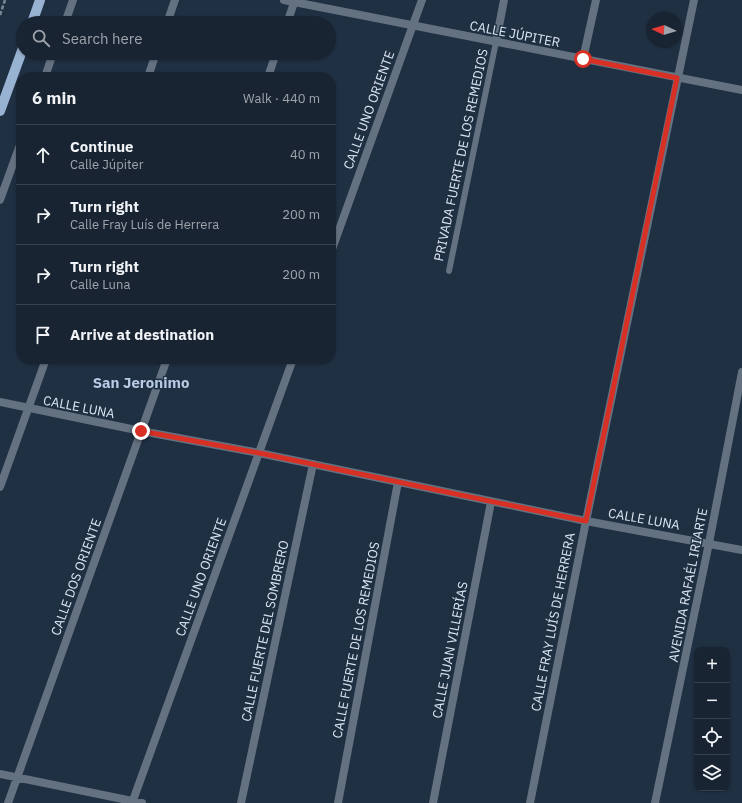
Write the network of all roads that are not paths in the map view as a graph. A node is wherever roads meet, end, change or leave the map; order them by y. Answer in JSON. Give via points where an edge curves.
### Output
{"nodes":[{"id":1,"x":40,"y":0,"type":"edge"},
{"id":2,"x":73,"y":0,"type":"edge"},
{"id":3,"x":175,"y":0,"type":"edge"},
{"id":4,"x":284,"y":0,"type":"edge"},
{"id":5,"x":422,"y":0,"type":"edge"},
{"id":6,"x":504,"y":0,"type":"edge"},
{"id":7,"x":596,"y":0,"type":"edge"},
{"id":8,"x":694,"y":0,"type":"edge"},
{"id":9,"x":295,"y":1,"type":"edge"},
{"id":10,"x":34,"y":16,"type":"edge"},
{"id":11,"x":67,"y":16,"type":"edge"},
{"id":12,"x":169,"y":16,"type":"edge"},
{"id":13,"x":290,"y":16,"type":"edge"},
{"id":14,"x":413,"y":25,"type":"junction"},
{"id":15,"x":496,"y":42,"type":"junction"},
{"id":16,"x":583,"y":59,"type":"junction"},
{"id":17,"x":19,"y":60,"type":"edge"},
{"id":18,"x":51,"y":60,"type":"edge"},
{"id":19,"x":154,"y":60,"type":"edge"},
{"id":20,"x":274,"y":60,"type":"edge"},
{"id":21,"x":47,"y":72,"type":"edge"},
{"id":22,"x":150,"y":72,"type":"edge"},
{"id":23,"x":270,"y":72,"type":"edge"},
{"id":24,"x":677,"y":78,"type":"junction"},
{"id":25,"x":742,"y":90,"type":"edge"},
{"id":26,"x":0,"y":111,"type":"edge"},
{"id":27,"x":16,"y":156,"type":"edge"},
{"id":28,"x":0,"y":200,"type":"edge"},
{"id":29,"x":336,"y":238,"type":"edge"},
{"id":30,"x":449,"y":271,"type":"dead end"},
{"id":31,"x":44,"y":364,"type":"edge"},
{"id":32,"x":165,"y":364,"type":"edge"},
{"id":33,"x":291,"y":364,"type":"edge"},
{"id":34,"x":742,"y":372,"type":"edge"},
{"id":35,"x":0,"y":402,"type":"edge"},
{"id":36,"x":28,"y":409,"type":"junction"},
{"id":37,"x":141,"y":431,"type":"junction"},
{"id":38,"x":259,"y":453,"type":"junction"},
{"id":39,"x":313,"y":464,"type":"junction"},
{"id":40,"x":398,"y":482,"type":"junction"},
{"id":41,"x":0,"y":487,"type":"edge"},
{"id":42,"x":490,"y":502,"type":"junction"},
{"id":43,"x":586,"y":521,"type":"junction"},
{"id":44,"x":710,"y":543,"type":"junction"},
{"id":45,"x":742,"y":550,"type":"edge"},
{"id":46,"x":0,"y":774,"type":"edge"},
{"id":47,"x":16,"y":778,"type":"junction"},
{"id":48,"x":132,"y":802,"type":"edge"},
{"id":49,"x":8,"y":803,"type":"edge"},
{"id":50,"x":142,"y":803,"type":"edge"},
{"id":51,"x":241,"y":803,"type":"edge"},
{"id":52,"x":338,"y":803,"type":"edge"},
{"id":53,"x":433,"y":803,"type":"edge"},
{"id":54,"x":530,"y":803,"type":"edge"},
{"id":55,"x":655,"y":803,"type":"edge"}],
"edges":[{"from":1,"to":10,"type":"main road"},
{"from":2,"to":11,"type":"street"},
{"from":3,"to":12,"type":"street"},
{"from":4,"to":9,"type":"street","name":"CALLE JÚPITER"},
{"from":5,"to":14,"type":"street","name":"CALLE UNO ORIENTE"},
{"from":6,"to":15,"type":"street"},
{"from":7,"to":16,"type":"street"},
{"from":8,"to":24,"type":"street","name":"CALLE FRAY LUÍS DE HERRERA"},
{"from":9,"to":13,"type":"street"},
{"from":9,"to":14,"type":"street","name":"CALLE JÚPITER"},
{"from":14,"to":15,"type":"street","name":"CALLE JÚPITER"},
{"from":14,"to":29,"type":"street","name":"CALLE UNO ORIENTE"},
{"from":15,"to":16,"type":"street","name":"CALLE JÚPITER"},
{"from":15,"to":30,"type":"lane","name":"PRIVADA FUERTE DE LOS REMEDIOS"},
{"from":16,"to":24,"type":"street","name":"CALLE JÚPITER"},
{"from":17,"to":26,"type":"main road"},
{"from":18,"to":21,"type":"street"},
{"from":19,"to":22,"type":"street"},
{"from":20,"to":23,"type":"street"},
{"from":24,"to":25,"type":"street","name":"CALLE JÚPITER"},
{"from":24,"to":43,"type":"street","name":"CALLE FRAY LUÍS DE HERRERA"},
{"from":27,"to":28,"type":"street"},
{"from":31,"to":36,"type":"street"},
{"from":32,"to":37,"type":"street","name":"CALLE DOS ORIENTE"},
{"from":33,"to":38,"type":"street","name":"CALLE UNO ORIENTE"},
{"from":34,"to":44,"type":"street","name":"AVENIDA RAFAÉL IRIARTE"},
{"from":35,"to":36,"type":"street","name":"CALLE LUNA"},
{"from":36,"to":37,"type":"street","name":"CALLE LUNA"},
{"from":36,"to":41,"type":"street"},
{"from":37,"to":38,"type":"street","name":"CALLE LUNA"},
{"from":37,"to":47,"type":"street","name":"CALLE DOS ORIENTE"},
{"from":38,"to":39,"type":"street","name":"CALLE LUNA"},
{"from":38,"to":48,"type":"street","name":"CALLE UNO ORIENTE"},
{"from":39,"to":40,"type":"street","name":"CALLE LUNA"},
{"from":39,"to":51,"type":"street","name":"CALLE FUERTE DEL SOMBRERO"},
{"from":40,"to":42,"type":"street","name":"CALLE LUNA"},
{"from":40,"to":52,"type":"street","name":"CALLE FUERTE DE LOS REMEDIOS"},
{"from":42,"to":43,"type":"street","name":"CALLE LUNA"},
{"from":42,"to":53,"type":"street","name":"CALLE JUAN VILLERÍAS"},
{"from":43,"to":44,"type":"street","name":"CALLE LUNA"},
{"from":43,"to":54,"type":"street","name":"CALLE FRAY LUÍS DE HERRERA"},
{"from":44,"to":45,"type":"street","name":"CALLE LUNA"},
{"from":44,"to":55,"type":"street","name":"AVENIDA RAFAÉL IRIARTE"},
{"from":46,"to":47,"type":"street"},
{"from":47,"to":48,"type":"street"},
{"from":47,"to":49,"type":"street","name":"CALLE DOS ORIENTE"},
{"from":48,"to":50,"type":"street"}]}
